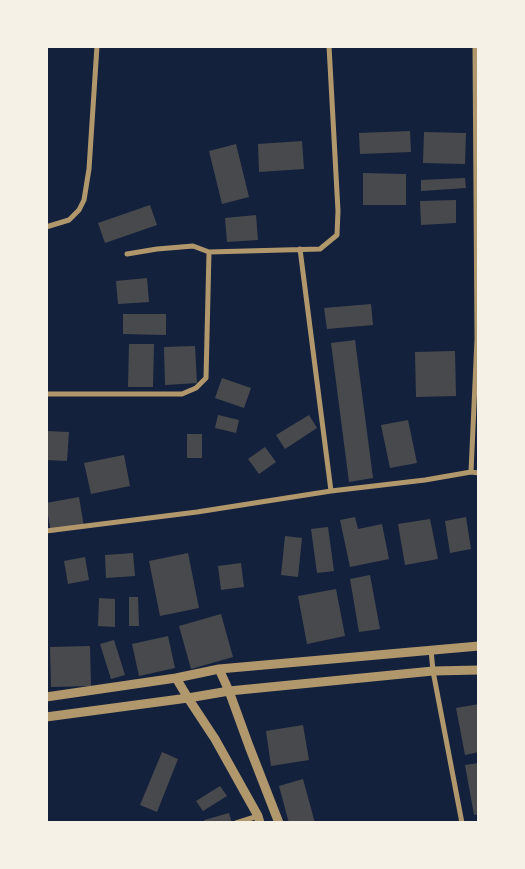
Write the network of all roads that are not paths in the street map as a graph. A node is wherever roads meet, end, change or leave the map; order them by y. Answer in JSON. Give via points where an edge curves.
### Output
{"nodes":[{"id":1,"x":97,"y":46,"type":"edge"},
{"id":2,"x":329,"y":46,"type":"edge"},
{"id":3,"x":475,"y":46,"type":"edge"},
{"id":4,"x":46,"y":227,"type":"edge"},
{"id":5,"x":300,"y":249,"type":"junction"},
{"id":6,"x":209,"y":252,"type":"junction"},
{"id":7,"x":127,"y":254,"type":"dead end"},
{"id":8,"x":478,"y":339,"type":"edge"},
{"id":9,"x":46,"y":394,"type":"edge"},
{"id":10,"x":471,"y":472,"type":"junction"},
{"id":11,"x":479,"y":473,"type":"edge"},
{"id":12,"x":331,"y":491,"type":"junction"},
{"id":13,"x":46,"y":531,"type":"edge"},
{"id":14,"x":479,"y":646,"type":"edge"},
{"id":15,"x":431,"y":650,"type":"junction"},
{"id":16,"x":219,"y":669,"type":"junction"},
{"id":17,"x":479,"y":670,"type":"edge"},
{"id":18,"x":433,"y":671,"type":"junction"},
{"id":19,"x":176,"y":678,"type":"junction"},
{"id":20,"x":230,"y":691,"type":"junction"},
{"id":21,"x":46,"y":697,"type":"edge"},
{"id":22,"x":188,"y":698,"type":"junction"},
{"id":23,"x":46,"y":717,"type":"edge"},
{"id":24,"x":259,"y":819,"type":"edge"},
{"id":25,"x":236,"y":823,"type":"edge"},
{"id":26,"x":279,"y":823,"type":"edge"},
{"id":27,"x":462,"y":823,"type":"edge"}],
"edges":[{"from":1,"to":4,"type":"street","via":[[84,200],[69,220]]},
{"from":2,"to":5,"type":"street","via":[[337,235],[320,249]]},
{"from":3,"to":8,"type":"street"},
{"from":5,"to":6,"type":"street"},
{"from":5,"to":12,"type":"street"},
{"from":6,"to":7,"type":"street","via":[[193,246]]},
{"from":6,"to":9,"type":"street","via":[[206,378],[196,388],[182,394]]},
{"from":8,"to":10,"type":"street"},
{"from":10,"to":11,"type":"street"},
{"from":10,"to":12,"type":"street"},
{"from":12,"to":13,"type":"street"},
{"from":14,"to":15,"type":"street"},
{"from":15,"to":16,"type":"street"},
{"from":15,"to":18,"type":"street"},
{"from":16,"to":19,"type":"street"},
{"from":16,"to":20,"type":"street"},
{"from":17,"to":18,"type":"street"},
{"from":18,"to":20,"type":"street"},
{"from":18,"to":27,"type":"street"},
{"from":19,"to":21,"type":"street"},
{"from":19,"to":22,"type":"street"},
{"from":20,"to":22,"type":"street"},
{"from":20,"to":26,"type":"street"},
{"from":22,"to":23,"type":"street"},
{"from":22,"to":24,"type":"street","via":[[215,739]]},
{"from":24,"to":25,"type":"street"}]}
